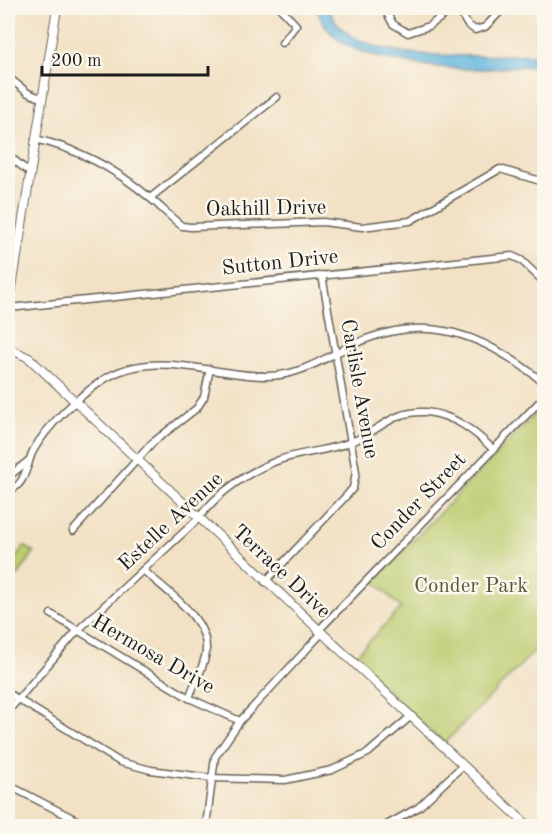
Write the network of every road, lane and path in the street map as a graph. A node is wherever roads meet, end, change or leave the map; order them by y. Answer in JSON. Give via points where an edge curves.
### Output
{"nodes":[{"id":1,"x":280,"y":8,"type":"edge"},
{"id":2,"x":384,"y":8,"type":"edge"},
{"id":3,"x":456,"y":8,"type":"edge"},
{"id":4,"x":504,"y":8,"type":"edge"},
{"id":5,"x":539,"y":8,"type":"edge"},
{"id":6,"x":55,"y":10,"type":"edge"},
{"id":7,"x":544,"y":13,"type":"edge"},
{"id":8,"x":282,"y":43,"type":"dead end"},
{"id":9,"x":8,"y":76,"type":"edge"},
{"id":10,"x":277,"y":97,"type":"dead end"},
{"id":11,"x":41,"y":98,"type":"junction"},
{"id":12,"x":35,"y":139,"type":"junction"},
{"id":13,"x":8,"y":155,"type":"edge"},
{"id":14,"x":30,"y":173,"type":"junction"},
{"id":15,"x":544,"y":182,"type":"edge"},
{"id":16,"x":150,"y":198,"type":"junction"},
{"id":17,"x":322,"y":275,"type":"junction"},
{"id":18,"x":544,"y":282,"type":"edge"},
{"id":19,"x":8,"y":310,"type":"edge"},
{"id":20,"x":8,"y":348,"type":"edge"},
{"id":21,"x":336,"y":353,"type":"junction"},
{"id":22,"x":210,"y":369,"type":"junction"},
{"id":23,"x":544,"y":383,"type":"edge"},
{"id":24,"x":544,"y":397,"type":"edge"},
{"id":25,"x":76,"y":402,"type":"junction"},
{"id":26,"x":352,"y":442,"type":"junction"},
{"id":27,"x":493,"y":449,"type":"junction"},
{"id":28,"x":136,"y":459,"type":"junction"},
{"id":29,"x":28,"y":461,"type":"junction"},
{"id":30,"x":8,"y":477,"type":"edge"},
{"id":31,"x":8,"y":490,"type":"edge"},
{"id":32,"x":198,"y":519,"type":"junction"},
{"id":33,"x":73,"y":531,"type":"dead end"},
{"id":34,"x":143,"y":570,"type":"junction"},
{"id":35,"x":265,"y":582,"type":"junction"},
{"id":36,"x":51,"y":614,"type":"dead end"},
{"id":37,"x":77,"y":631,"type":"junction"},
{"id":38,"x":320,"y":632,"type":"junction"},
{"id":39,"x":8,"y":693,"type":"edge"},
{"id":40,"x":189,"y":698,"type":"junction"},
{"id":41,"x":17,"y":700,"type":"junction"},
{"id":42,"x":8,"y":711,"type":"edge"},
{"id":43,"x":410,"y":717,"type":"junction"},
{"id":44,"x":240,"y":721,"type":"junction"},
{"id":45,"x":462,"y":766,"type":"junction"},
{"id":46,"x":211,"y":778,"type":"junction"},
{"id":47,"x":8,"y":785,"type":"edge"},
{"id":48,"x":88,"y":826,"type":"edge"},
{"id":49,"x":206,"y":826,"type":"edge"},
{"id":50,"x":385,"y":826,"type":"edge"},
{"id":51,"x":528,"y":826,"type":"edge"}],
"edges":[{"from":1,"to":8,"type":"street","via":[[296,25]]},
{"from":2,"to":3,"type":"street","via":[[393,24],[408,33],[429,26]]},
{"from":3,"to":4,"type":"street","via":[[476,30],[485,27]]},
{"from":5,"to":7,"type":"street"},
{"from":6,"to":11,"type":"street"},
{"from":9,"to":11,"type":"street","via":[[28,93]]},
{"from":10,"to":16,"type":"street"},
{"from":11,"to":12,"type":"street"},
{"from":12,"to":14,"type":"street"},
{"from":12,"to":16,"type":"street","name":"Oakhill Drive","via":[[90,156]]},
{"from":13,"to":14,"type":"street"},
{"from":14,"to":19,"type":"street"},
{"from":15,"to":16,"type":"street","name":"Oakhill Drive","via":[[500,169],[410,221],[362,227],[323,222],[182,226]]},
{"from":17,"to":18,"type":"street","name":"Sutton Drive","via":[[512,256]]},
{"from":17,"to":19,"type":"street","name":"Sutton Drive"},
{"from":17,"to":21,"type":"street","name":"Carlisle Avenue"},
{"from":20,"to":25,"type":"street","name":"Terrace Drive","via":[[29,358]]},
{"from":21,"to":22,"type":"street","via":[[301,370],[278,375]]},
{"from":21,"to":23,"type":"street","via":[[384,334],[442,331],[489,344]]},
{"from":21,"to":26,"type":"street","name":"Carlisle Avenue"},
{"from":22,"to":25,"type":"street","via":[[154,364],[133,368],[104,380]]},
{"from":22,"to":28,"type":"street","via":[[202,402]]},
{"from":24,"to":27,"type":"street","name":"Conder Street"},
{"from":25,"to":28,"type":"street","name":"Terrace Drive"},
{"from":25,"to":29,"type":"street","via":[[41,439]]},
{"from":26,"to":27,"type":"street","name":"Estelle Avenue","via":[[390,418],[425,412],[460,422]]},
{"from":26,"to":32,"type":"street","name":"Estelle Avenue","via":[[279,460],[253,472],[220,495]]},
{"from":26,"to":35,"type":"street","name":"Carlisle Avenue","via":[[356,472],[353,488]]},
{"from":27,"to":38,"type":"street","name":"Conder Street"},
{"from":28,"to":32,"type":"street","name":"Terrace Drive"},
{"from":28,"to":33,"type":"street"},
{"from":29,"to":30,"type":"street"},
{"from":29,"to":31,"type":"street","via":[[20,481]]},
{"from":32,"to":34,"type":"street","name":"Estelle Avenue"},
{"from":32,"to":35,"type":"street","name":"Terrace Drive"},
{"from":34,"to":37,"type":"street","name":"Estelle Avenue"},
{"from":34,"to":40,"type":"street","via":[[195,618],[205,633],[207,651]]},
{"from":35,"to":38,"type":"street","name":"Terrace Drive"},
{"from":36,"to":37,"type":"street","name":"Hermosa Drive"},
{"from":37,"to":40,"type":"street","name":"Hermosa Drive"},
{"from":37,"to":41,"type":"street","name":"Estelle Avenue"},
{"from":38,"to":43,"type":"street","name":"Terrace Drive"},
{"from":38,"to":44,"type":"street","name":"Conder Street"},
{"from":39,"to":41,"type":"street"},
{"from":40,"to":44,"type":"street","name":"Hermosa Drive"},
{"from":41,"to":42,"type":"street","name":"Estelle Avenue"},
{"from":41,"to":46,"type":"street","via":[[120,762]]},
{"from":43,"to":45,"type":"street","name":"Terrace Drive"},
{"from":43,"to":46,"type":"street","via":[[368,753],[332,770],[285,780]]},
{"from":44,"to":46,"type":"street","name":"Conder Street","via":[[215,758]]},
{"from":45,"to":50,"type":"street","via":[[419,807]]},
{"from":45,"to":51,"type":"street","name":"Terrace Drive"},
{"from":46,"to":49,"type":"street","name":"Conder Street"},
{"from":47,"to":48,"type":"street"}]}
